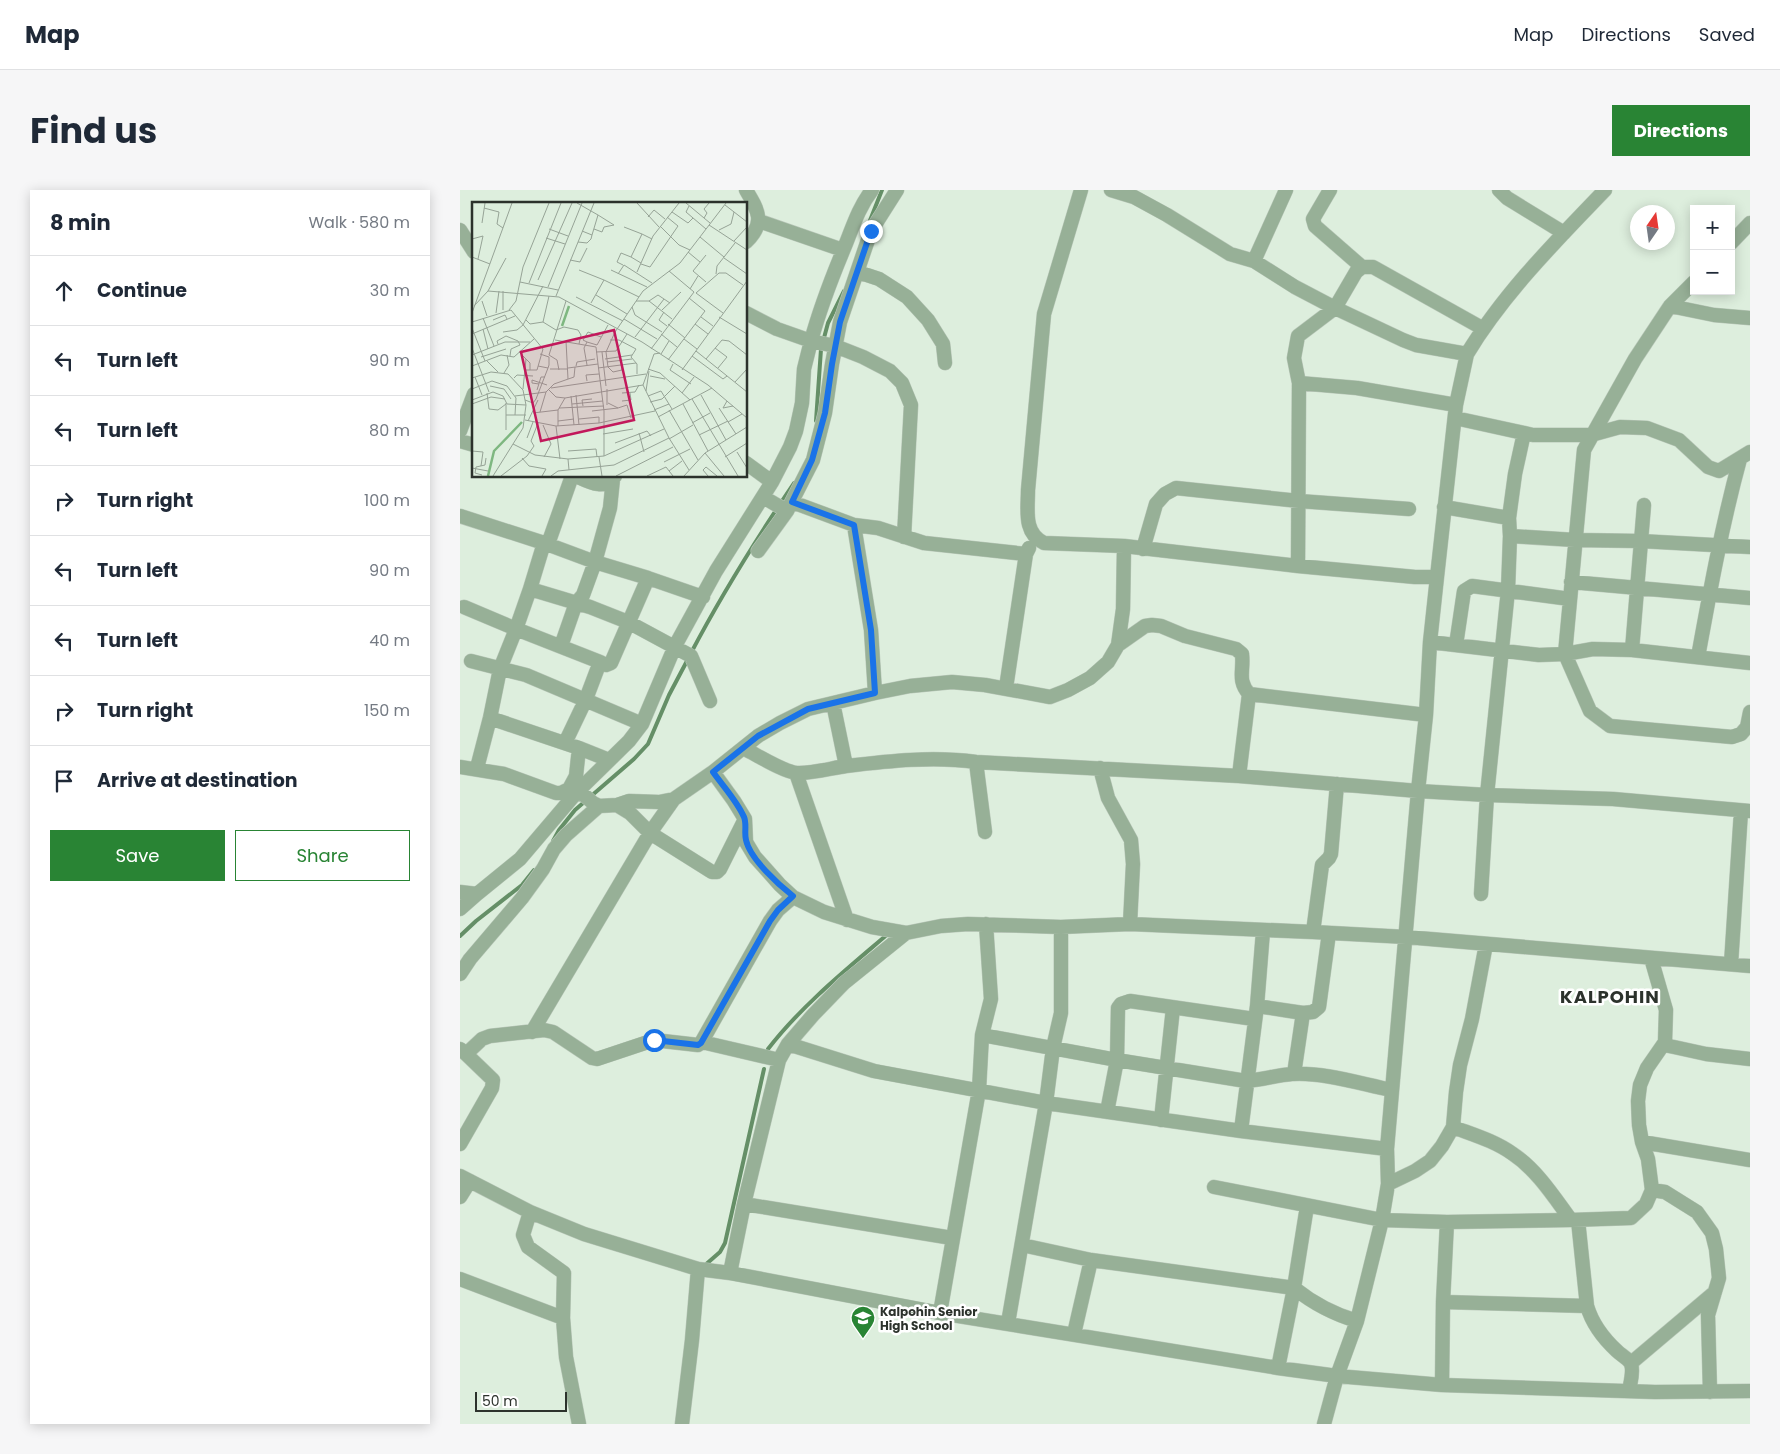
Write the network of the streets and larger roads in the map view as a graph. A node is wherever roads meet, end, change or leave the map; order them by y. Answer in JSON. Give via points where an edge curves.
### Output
{"nodes":[{"id":1,"x":746,"y":190,"type":"edge"},
{"id":2,"x":872,"y":190,"type":"edge"},
{"id":3,"x":897,"y":190,"type":"edge"},
{"id":4,"x":1081,"y":190,"type":"edge"},
{"id":5,"x":1111,"y":190,"type":"edge"},
{"id":6,"x":1286,"y":190,"type":"edge"},
{"id":7,"x":1330,"y":190,"type":"edge"},
{"id":8,"x":1499,"y":190,"type":"edge"},
{"id":9,"x":1605,"y":190,"type":"edge"},
{"id":10,"x":759,"y":221,"type":"junction"},
{"id":11,"x":1750,"y":223,"type":"edge"},
{"id":12,"x":460,"y":230,"type":"edge"},
{"id":13,"x":1564,"y":233,"type":"junction"},
{"id":14,"x":1735,"y":239,"type":"edge"},
{"id":15,"x":748,"y":240,"type":"edge"},
{"id":16,"x":472,"y":249,"type":"edge"},
{"id":17,"x":843,"y":250,"type":"junction"},
{"id":18,"x":1254,"y":261,"type":"junction"},
{"id":19,"x":1362,"y":267,"type":"junction"},
{"id":20,"x":858,"y":272,"type":"junction"},
{"id":21,"x":1690,"y":286,"type":"edge"},
{"id":22,"x":1670,"y":306,"type":"junction"},
{"id":23,"x":1335,"y":308,"type":"junction"},
{"id":24,"x":748,"y":314,"type":"edge"},
{"id":25,"x":1750,"y":318,"type":"edge"},
{"id":26,"x":1482,"y":328,"type":"junction"},
{"id":27,"x":821,"y":343,"type":"junction"},
{"id":28,"x":1467,"y":354,"type":"junction"},
{"id":29,"x":945,"y":363,"type":"dead end"},
{"id":30,"x":1299,"y":383,"type":"junction"},
{"id":31,"x":472,"y":399,"type":"edge"},
{"id":32,"x":1456,"y":411,"type":"junction"},
{"id":33,"x":460,"y":431,"type":"edge"},
{"id":34,"x":1524,"y":433,"type":"junction"},
{"id":35,"x":1591,"y":435,"type":"junction"},
{"id":36,"x":1745,"y":456,"type":"edge"},
{"id":37,"x":748,"y":465,"type":"edge"},
{"id":38,"x":571,"y":478,"type":"edge"},
{"id":39,"x":580,"y":478,"type":"edge"},
{"id":40,"x":614,"y":478,"type":"edge"},
{"id":41,"x":772,"y":482,"type":"junction"},
{"id":42,"x":1299,"y":501,"type":"junction"},
{"id":43,"x":779,"y":504,"type":"junction"},
{"id":44,"x":1644,"y":505,"type":"dead end"},
{"id":45,"x":1444,"y":507,"type":"junction"},
{"id":46,"x":1409,"y":509,"type":"dead end"},
{"id":47,"x":460,"y":516,"type":"edge"},
{"id":48,"x":1509,"y":518,"type":"junction"},
{"id":49,"x":854,"y":525,"type":"junction"},
{"id":50,"x":1510,"y":536,"type":"junction"},
{"id":51,"x":904,"y":537,"type":"junction"},
{"id":52,"x":1035,"y":539,"type":"junction"},
{"id":53,"x":1575,"y":540,"type":"junction"},
{"id":54,"x":1640,"y":541,"type":"junction"},
{"id":55,"x":546,"y":543,"type":"junction"},
{"id":56,"x":1124,"y":546,"type":"junction"},
{"id":57,"x":1718,"y":546,"type":"junction"},
{"id":58,"x":1750,"y":547,"type":"edge"},
{"id":59,"x":1143,"y":549,"type":"junction"},
{"id":60,"x":758,"y":552,"type":"dead end"},
{"id":61,"x":1026,"y":554,"type":"junction"},
{"id":62,"x":595,"y":562,"type":"junction"},
{"id":63,"x":1298,"y":566,"type":"junction"},
{"id":64,"x":1437,"y":577,"type":"junction"},
{"id":65,"x":648,"y":578,"type":"junction"},
{"id":66,"x":1571,"y":582,"type":"junction"},
{"id":67,"x":1637,"y":587,"type":"junction"},
{"id":68,"x":530,"y":589,"type":"junction"},
{"id":69,"x":1508,"y":590,"type":"junction"},
{"id":70,"x":1709,"y":594,"type":"junction"},
{"id":71,"x":703,"y":597,"type":"junction"},
{"id":72,"x":1750,"y":598,"type":"edge"},
{"id":73,"x":1570,"y":599,"type":"junction"},
{"id":74,"x":576,"y":602,"type":"junction"},
{"id":75,"x":464,"y":607,"type":"dead end"},
{"id":76,"x":628,"y":622,"type":"junction"},
{"id":77,"x":516,"y":629,"type":"junction"},
{"id":78,"x":1430,"y":642,"type":"junction"},
{"id":79,"x":1118,"y":645,"type":"junction"},
{"id":80,"x":1456,"y":645,"type":"junction"},
{"id":81,"x":561,"y":646,"type":"junction"},
{"id":82,"x":1632,"y":650,"type":"junction"},
{"id":83,"x":682,"y":651,"type":"junction"},
{"id":84,"x":1501,"y":651,"type":"junction"},
{"id":85,"x":1565,"y":654,"type":"junction"},
{"id":86,"x":1698,"y":658,"type":"junction"},
{"id":87,"x":471,"y":661,"type":"dead end"},
{"id":88,"x":600,"y":662,"type":"junction"},
{"id":89,"x":1750,"y":663,"type":"edge"},
{"id":90,"x":500,"y":669,"type":"junction"},
{"id":91,"x":1006,"y":688,"type":"junction"},
{"id":92,"x":875,"y":693,"type":"junction"},
{"id":93,"x":1248,"y":694,"type":"junction"},
{"id":94,"x":586,"y":699,"type":"junction"},
{"id":95,"x":710,"y":701,"type":"dead end"},
{"id":96,"x":833,"y":703,"type":"junction"},
{"id":97,"x":1750,"y":712,"type":"edge"},
{"id":98,"x":1426,"y":715,"type":"junction"},
{"id":99,"x":490,"y":718,"type":"junction"},
{"id":100,"x":642,"y":724,"type":"junction"},
{"id":101,"x":565,"y":743,"type":"junction"},
{"id":102,"x":579,"y":748,"type":"junction"},
{"id":103,"x":745,"y":749,"type":"junction"},
{"id":104,"x":609,"y":760,"type":"junction"},
{"id":105,"x":976,"y":762,"type":"junction"},
{"id":106,"x":846,"y":766,"type":"junction"},
{"id":107,"x":460,"y":767,"type":"edge"},
{"id":108,"x":476,"y":768,"type":"junction"},
{"id":109,"x":1100,"y":768,"type":"junction"},
{"id":110,"x":713,"y":772,"type":"junction"},
{"id":111,"x":796,"y":773,"type":"junction"},
{"id":112,"x":1239,"y":776,"type":"junction"},
{"id":113,"x":1337,"y":784,"type":"junction"},
{"id":114,"x":1418,"y":791,"type":"junction"},
{"id":115,"x":1487,"y":795,"type":"junction"},
{"id":116,"x":585,"y":797,"type":"junction"},
{"id":117,"x":674,"y":799,"type":"junction"},
{"id":118,"x":617,"y":805,"type":"junction"},
{"id":119,"x":1746,"y":811,"type":"edge"},
{"id":120,"x":745,"y":819,"type":"junction"},
{"id":121,"x":984,"y":832,"type":"dead end"},
{"id":122,"x":650,"y":833,"type":"junction"},
{"id":123,"x":460,"y":892,"type":"edge"},
{"id":124,"x":477,"y":894,"type":"junction"},
{"id":125,"x":1480,"y":894,"type":"dead end"},
{"id":126,"x":793,"y":896,"type":"junction"},
{"id":127,"x":460,"y":909,"type":"edge"},
{"id":128,"x":847,"y":920,"type":"junction"},
{"id":129,"x":986,"y":924,"type":"junction"},
{"id":130,"x":1130,"y":924,"type":"junction"},
{"id":131,"x":1061,"y":927,"type":"junction"},
{"id":132,"x":1263,"y":931,"type":"junction"},
{"id":133,"x":1313,"y":932,"type":"junction"},
{"id":134,"x":906,"y":933,"type":"junction"},
{"id":135,"x":1329,"y":933,"type":"junction"},
{"id":136,"x":1406,"y":937,"type":"junction"},
{"id":137,"x":1486,"y":944,"type":"junction"},
{"id":138,"x":1651,"y":958,"type":"junction"},
{"id":139,"x":1731,"y":964,"type":"junction"},
{"id":140,"x":1750,"y":966,"type":"edge"},
{"id":141,"x":460,"y":974,"type":"edge"},
{"id":142,"x":1173,"y":1008,"type":"junction"},
{"id":143,"x":1256,"y":1012,"type":"junction"},
{"id":144,"x":1303,"y":1013,"type":"junction"},
{"id":145,"x":532,"y":1032,"type":"junction"},
{"id":146,"x":982,"y":1035,"type":"junction"},
{"id":147,"x":1665,"y":1042,"type":"junction"},
{"id":148,"x":701,"y":1043,"type":"junction"},
{"id":149,"x":788,"y":1044,"type":"junction"},
{"id":150,"x":1053,"y":1048,"type":"junction"},
{"id":151,"x":463,"y":1052,"type":"edge"},
{"id":152,"x":1750,"y":1059,"type":"edge"},
{"id":153,"x":779,"y":1060,"type":"junction"},
{"id":154,"x":1117,"y":1060,"type":"junction"},
{"id":155,"x":1167,"y":1068,"type":"junction"},
{"id":156,"x":1294,"y":1074,"type":"junction"},
{"id":157,"x":1246,"y":1081,"type":"junction"},
{"id":158,"x":978,"y":1090,"type":"junction"},
{"id":159,"x":1392,"y":1090,"type":"junction"},
{"id":160,"x":1046,"y":1102,"type":"junction"},
{"id":161,"x":1107,"y":1112,"type":"junction"},
{"id":162,"x":1161,"y":1120,"type":"junction"},
{"id":163,"x":1453,"y":1127,"type":"junction"},
{"id":164,"x":1241,"y":1132,"type":"junction"},
{"id":165,"x":1642,"y":1142,"type":"junction"},
{"id":166,"x":460,"y":1144,"type":"edge"},
{"id":167,"x":1387,"y":1149,"type":"junction"},
{"id":168,"x":1750,"y":1160,"type":"edge"},
{"id":169,"x":465,"y":1179,"type":"edge"},
{"id":170,"x":1388,"y":1184,"type":"junction"},
{"id":171,"x":1214,"y":1187,"type":"dead end"},
{"id":172,"x":1652,"y":1190,"type":"junction"},
{"id":173,"x":460,"y":1197,"type":"edge"},
{"id":174,"x":744,"y":1204,"type":"junction"},
{"id":175,"x":1307,"y":1206,"type":"junction"},
{"id":176,"x":530,"y":1212,"type":"junction"},
{"id":177,"x":1382,"y":1220,"type":"junction"},
{"id":178,"x":1574,"y":1220,"type":"junction"},
{"id":179,"x":1447,"y":1222,"type":"junction"},
{"id":180,"x":952,"y":1238,"type":"junction"},
{"id":181,"x":1022,"y":1245,"type":"junction"},
{"id":182,"x":1091,"y":1260,"type":"junction"},
{"id":183,"x":698,"y":1269,"type":"junction"},
{"id":184,"x":730,"y":1273,"type":"junction"},
{"id":185,"x":460,"y":1279,"type":"edge"},
{"id":186,"x":1294,"y":1288,"type":"junction"},
{"id":187,"x":1715,"y":1292,"type":"junction"},
{"id":188,"x":1442,"y":1302,"type":"junction"},
{"id":189,"x":1587,"y":1306,"type":"junction"},
{"id":190,"x":940,"y":1313,"type":"junction"},
{"id":191,"x":563,"y":1318,"type":"junction"},
{"id":192,"x":1357,"y":1321,"type":"junction"},
{"id":193,"x":1008,"y":1323,"type":"junction"},
{"id":194,"x":1074,"y":1334,"type":"junction"},
{"id":195,"x":1631,"y":1363,"type":"junction"},
{"id":196,"x":1278,"y":1368,"type":"junction"},
{"id":197,"x":1337,"y":1376,"type":"junction"},
{"id":198,"x":1442,"y":1385,"type":"junction"},
{"id":199,"x":1629,"y":1391,"type":"junction"},
{"id":200,"x":1750,"y":1391,"type":"edge"},
{"id":201,"x":1710,"y":1392,"type":"junction"},
{"id":202,"x":579,"y":1424,"type":"edge"},
{"id":203,"x":682,"y":1424,"type":"edge"},
{"id":204,"x":1324,"y":1424,"type":"edge"}],
"edges":[{"from":1,"to":10,"type":"street","via":[[758,210]]},
{"from":2,"to":17,"type":"street","via":[[862,203]]},
{"from":3,"to":20,"type":"street","via":[[871,231]]},
{"from":4,"to":52,"type":"street","via":[[1044,314],[1028,490],[1028,519]]},
{"from":5,"to":18,"type":"street","via":[[1134,197],[1168,215],[1230,254]]},
{"from":6,"to":18,"type":"street"},
{"from":7,"to":19,"type":"street","via":[[1314,219],[1315,226]]},
{"from":8,"to":13,"type":"street"},
{"from":9,"to":13,"type":"street"},
{"from":10,"to":15,"type":"street","via":[[754,235]]},
{"from":10,"to":17,"type":"street"},
{"from":11,"to":14,"type":"street"},
{"from":12,"to":16,"type":"street"},
{"from":13,"to":26,"type":"street"},
{"from":17,"to":27,"type":"street","via":[[819,312]]},
{"from":18,"to":23,"type":"street"},
{"from":19,"to":23,"type":"street"},
{"from":19,"to":26,"type":"street","via":[[1373,266]]},
{"from":20,"to":27,"type":"street","via":[[840,322]]},
{"from":20,"to":29,"type":"street","via":[[879,279],[907,297],[928,320],[943,344]]},
{"from":21,"to":22,"type":"street"},
{"from":22,"to":25,"type":"street"},
{"from":22,"to":35,"type":"street"},
{"from":23,"to":28,"type":"street","via":[[1416,345]]},
{"from":23,"to":30,"type":"street","via":[[1298,336],[1294,358]]},
{"from":24,"to":27,"type":"street","via":[[777,329]]},
{"from":26,"to":28,"type":"street"},
{"from":27,"to":41,"type":"street","via":[[804,369],[796,431]]},
{"from":27,"to":43,"type":"street","via":[[825,413],[812,460]]},
{"from":27,"to":51,"type":"street","via":[[890,370],[902,383],[911,405]]},
{"from":28,"to":32,"type":"street"},
{"from":30,"to":32,"type":"street","via":[[1357,388]]},
{"from":30,"to":42,"type":"street"},
{"from":31,"to":33,"type":"street"},
{"from":32,"to":34,"type":"street"},
{"from":32,"to":45,"type":"street"},
{"from":34,"to":35,"type":"street"},
{"from":34,"to":48,"type":"street"},
{"from":35,"to":36,"type":"street","via":[[1620,427],[1647,428],[1679,440],[1708,467],[1719,471]]},
{"from":35,"to":53,"type":"street","via":[[1581,468]]},
{"from":36,"to":57,"type":"street"},
{"from":37,"to":41,"type":"street"},
{"from":38,"to":55,"type":"street"},
{"from":39,"to":40,"type":"street","via":[[605,485]]},
{"from":40,"to":62,"type":"street","via":[[610,508]]},
{"from":41,"to":43,"type":"street"},
{"from":42,"to":46,"type":"street"},
{"from":42,"to":59,"type":"street","via":[[1176,488],[1156,504]]},
{"from":42,"to":63,"type":"street"},
{"from":43,"to":49,"type":"street"},
{"from":43,"to":60,"type":"street"},
{"from":43,"to":71,"type":"street","via":[[716,571]]},
{"from":44,"to":54,"type":"street"},
{"from":45,"to":48,"type":"street"},
{"from":45,"to":64,"type":"street"},
{"from":47,"to":55,"type":"street"},
{"from":48,"to":50,"type":"street"},
{"from":49,"to":51,"type":"street","via":[[878,528]]},
{"from":49,"to":92,"type":"street","via":[[871,630]]},
{"from":50,"to":53,"type":"street"},
{"from":50,"to":69,"type":"street"},
{"from":51,"to":61,"type":"street","via":[[924,543]]},
{"from":52,"to":56,"type":"street","via":[[1044,544]]},
{"from":52,"to":61,"type":"street"},
{"from":53,"to":54,"type":"street"},
{"from":53,"to":66,"type":"street"},
{"from":54,"to":57,"type":"street"},
{"from":54,"to":67,"type":"street"},
{"from":55,"to":62,"type":"street"},
{"from":55,"to":68,"type":"street"},
{"from":56,"to":59,"type":"street"},
{"from":56,"to":79,"type":"street","via":[[1123,609]]},
{"from":57,"to":58,"type":"street"},
{"from":57,"to":70,"type":"street"},
{"from":59,"to":63,"type":"street"},
{"from":61,"to":91,"type":"street"},
{"from":62,"to":65,"type":"street"},
{"from":62,"to":74,"type":"street","via":[[583,595]]},
{"from":63,"to":64,"type":"street"},
{"from":64,"to":78,"type":"street"},
{"from":65,"to":71,"type":"street"},
{"from":65,"to":76,"type":"street"},
{"from":66,"to":67,"type":"street"},
{"from":66,"to":73,"type":"street"},
{"from":67,"to":70,"type":"street"},
{"from":67,"to":82,"type":"street"},
{"from":68,"to":74,"type":"street"},
{"from":68,"to":77,"type":"street"},
{"from":69,"to":73,"type":"street"},
{"from":69,"to":80,"type":"street","via":[[1472,586],[1464,591]]},
{"from":69,"to":84,"type":"street"},
{"from":70,"to":72,"type":"street"},
{"from":70,"to":86,"type":"street"},
{"from":71,"to":83,"type":"street"},
{"from":73,"to":85,"type":"street"},
{"from":74,"to":76,"type":"street"},
{"from":74,"to":81,"type":"street"},
{"from":75,"to":77,"type":"street"},
{"from":76,"to":83,"type":"street"},
{"from":76,"to":88,"type":"street","via":[[611,663]]},
{"from":77,"to":81,"type":"street"},
{"from":77,"to":90,"type":"street"},
{"from":78,"to":80,"type":"street"},
{"from":78,"to":98,"type":"street"},
{"from":79,"to":91,"type":"street","via":[[1108,662],[1090,678],[1050,697]]},
{"from":79,"to":93,"type":"street","via":[[1145,626],[1152,625],[1236,649],[1242,654],[1242,687]]},
{"from":80,"to":84,"type":"street"},
{"from":81,"to":88,"type":"street"},
{"from":82,"to":85,"type":"street","via":[[1593,649]]},
{"from":82,"to":86,"type":"street"},
{"from":83,"to":95,"type":"street"},
{"from":83,"to":100,"type":"street"},
{"from":84,"to":85,"type":"street"},
{"from":84,"to":115,"type":"street"},
{"from":85,"to":97,"type":"street","via":[[1590,711],[1610,726],[1732,737],[1742,734]]},
{"from":86,"to":89,"type":"street"},
{"from":87,"to":90,"type":"street"},
{"from":88,"to":94,"type":"street"},
{"from":90,"to":94,"type":"street","via":[[526,675]]},
{"from":90,"to":99,"type":"street"},
{"from":91,"to":92,"type":"street","via":[[952,682]]},
{"from":92,"to":96,"type":"street"},
{"from":93,"to":98,"type":"street"},
{"from":93,"to":112,"type":"street"},
{"from":94,"to":100,"type":"street"},
{"from":94,"to":101,"type":"street"},
{"from":96,"to":103,"type":"street","via":[[808,709],[780,723],[758,736]]},
{"from":96,"to":106,"type":"street"},
{"from":98,"to":114,"type":"street"},
{"from":99,"to":101,"type":"street"},
{"from":99,"to":108,"type":"street"},
{"from":100,"to":104,"type":"street"},
{"from":101,"to":102,"type":"street"},
{"from":102,"to":104,"type":"street"},
{"from":102,"to":116,"type":"street","via":[[576,776]]},
{"from":103,"to":110,"type":"street"},
{"from":103,"to":111,"type":"street"},
{"from":104,"to":116,"type":"street"},
{"from":105,"to":106,"type":"street","via":[[915,760]]},
{"from":105,"to":109,"type":"street"},
{"from":105,"to":121,"type":"street"},
{"from":106,"to":111,"type":"street"},
{"from":107,"to":108,"type":"street"},
{"from":108,"to":116,"type":"street","via":[[504,774],[556,793]]},
{"from":109,"to":112,"type":"street"},
{"from":109,"to":130,"type":"street","via":[[1108,798],[1131,840]]},
{"from":110,"to":117,"type":"street"},
{"from":110,"to":120,"type":"street"},
{"from":111,"to":128,"type":"street"},
{"from":112,"to":113,"type":"street"},
{"from":113,"to":114,"type":"street"},
{"from":113,"to":133,"type":"street","via":[[1331,854],[1322,865]]},
{"from":114,"to":115,"type":"street"},
{"from":114,"to":136,"type":"street"},
{"from":115,"to":119,"type":"street","via":[[1613,798]]},
{"from":115,"to":125,"type":"street"},
{"from":116,"to":118,"type":"street"},
{"from":116,"to":124,"type":"street","via":[[520,859]]},
{"from":116,"to":141,"type":"street","via":[[566,835],[543,869]]},
{"from":117,"to":118,"type":"street","via":[[629,801]]},
{"from":117,"to":122,"type":"street"},
{"from":118,"to":122,"type":"street"},
{"from":119,"to":139,"type":"street"},
{"from":120,"to":122,"type":"street","via":[[717,872],[712,872]]},
{"from":120,"to":126,"type":"street","via":[[746,842],[755,857]]},
{"from":122,"to":145,"type":"street"},
{"from":123,"to":124,"type":"street"},
{"from":124,"to":127,"type":"street"},
{"from":126,"to":128,"type":"street"},
{"from":126,"to":148,"type":"street","via":[[770,921]]},
{"from":128,"to":134,"type":"street"},
{"from":129,"to":131,"type":"street"},
{"from":129,"to":134,"type":"street","via":[[941,926]]},
{"from":129,"to":146,"type":"street","via":[[991,999]]},
{"from":130,"to":131,"type":"street"},
{"from":130,"to":132,"type":"street"},
{"from":131,"to":150,"type":"street","via":[[1062,1006]]},
{"from":132,"to":133,"type":"street"},
{"from":132,"to":143,"type":"street"},
{"from":133,"to":135,"type":"street"},
{"from":134,"to":149,"type":"street","via":[[844,983]]},
{"from":135,"to":136,"type":"street"},
{"from":135,"to":144,"type":"street","via":[[1319,1008]]},
{"from":136,"to":137,"type":"street"},
{"from":136,"to":159,"type":"street"},
{"from":137,"to":138,"type":"street"},
{"from":137,"to":163,"type":"street","via":[[1460,1065]]},
{"from":138,"to":139,"type":"street"},
{"from":138,"to":147,"type":"street","via":[[1666,1010]]},
{"from":139,"to":140,"type":"street"},
{"from":142,"to":143,"type":"street"},
{"from":142,"to":154,"type":"street","via":[[1130,1001],[1121,1004],[1118,1008]]},
{"from":142,"to":155,"type":"street"},
{"from":143,"to":144,"type":"street"},
{"from":143,"to":157,"type":"street"},
{"from":144,"to":156,"type":"street"},
{"from":145,"to":148,"type":"street","via":[[553,1032],[587,1056],[597,1059],[654,1040]]},
{"from":145,"to":151,"type":"street","via":[[490,1036]]},
{"from":146,"to":150,"type":"street"},
{"from":146,"to":158,"type":"street"},
{"from":147,"to":152,"type":"street","via":[[1682,1049]]},
{"from":147,"to":165,"type":"street","via":[[1640,1085],[1638,1115]]},
{"from":148,"to":153,"type":"street"},
{"from":149,"to":153,"type":"street"},
{"from":149,"to":158,"type":"street","via":[[874,1071]]},
{"from":150,"to":154,"type":"street"},
{"from":150,"to":160,"type":"street"},
{"from":151,"to":166,"type":"street","via":[[493,1080],[492,1088]]},
{"from":153,"to":174,"type":"street"},
{"from":154,"to":155,"type":"street"},
{"from":154,"to":161,"type":"street"},
{"from":155,"to":157,"type":"street"},
{"from":155,"to":162,"type":"street"},
{"from":156,"to":157,"type":"street"},
{"from":156,"to":159,"type":"street","via":[[1324,1076]]},
{"from":157,"to":164,"type":"street"},
{"from":158,"to":160,"type":"street"},
{"from":158,"to":180,"type":"street"},
{"from":159,"to":167,"type":"street"},
{"from":160,"to":161,"type":"street"},
{"from":160,"to":181,"type":"street"},
{"from":161,"to":162,"type":"street"},
{"from":162,"to":164,"type":"street"},
{"from":163,"to":170,"type":"street","via":[[1430,1161]]},
{"from":163,"to":178,"type":"street","via":[[1496,1144],[1520,1159]]},
{"from":164,"to":167,"type":"street"},
{"from":165,"to":168,"type":"street"},
{"from":165,"to":172,"type":"street","via":[[1648,1158]]},
{"from":167,"to":170,"type":"street"},
{"from":169,"to":173,"type":"street"},
{"from":169,"to":176,"type":"street"},
{"from":170,"to":177,"type":"street"},
{"from":171,"to":175,"type":"street"},
{"from":172,"to":178,"type":"street","via":[[1646,1204],[1631,1218]]},
{"from":172,"to":187,"type":"street","via":[[1665,1192],[1697,1212],[1712,1233],[1719,1278]]},
{"from":174,"to":180,"type":"street"},
{"from":174,"to":184,"type":"street"},
{"from":175,"to":177,"type":"street"},
{"from":175,"to":186,"type":"street"},
{"from":176,"to":183,"type":"street","via":[[584,1234]]},
{"from":176,"to":191,"type":"street","via":[[522,1235],[528,1246],[564,1274]]},
{"from":177,"to":179,"type":"street"},
{"from":177,"to":192,"type":"street"},
{"from":178,"to":179,"type":"street"},
{"from":178,"to":189,"type":"street"},
{"from":179,"to":188,"type":"street"},
{"from":180,"to":190,"type":"street"},
{"from":181,"to":182,"type":"street"},
{"from":181,"to":193,"type":"street"},
{"from":182,"to":186,"type":"street"},
{"from":182,"to":194,"type":"street"},
{"from":183,"to":184,"type":"street"},
{"from":183,"to":203,"type":"street"},
{"from":184,"to":190,"type":"street"},
{"from":185,"to":191,"type":"street"},
{"from":186,"to":192,"type":"street","via":[[1314,1304]]},
{"from":186,"to":196,"type":"street"},
{"from":187,"to":195,"type":"street"},
{"from":187,"to":201,"type":"street","via":[[1708,1315]]},
{"from":188,"to":189,"type":"street"},
{"from":188,"to":198,"type":"street"},
{"from":189,"to":195,"type":"street","via":[[1601,1332]]},
{"from":190,"to":193,"type":"street"},
{"from":191,"to":202,"type":"street","via":[[566,1357]]},
{"from":192,"to":197,"type":"street"},
{"from":193,"to":194,"type":"street"},
{"from":194,"to":196,"type":"street"},
{"from":195,"to":199,"type":"street"},
{"from":196,"to":197,"type":"street"},
{"from":197,"to":198,"type":"street"},
{"from":197,"to":204,"type":"street"},
{"from":198,"to":199,"type":"street"},
{"from":199,"to":201,"type":"street"},
{"from":200,"to":201,"type":"street"}]}
